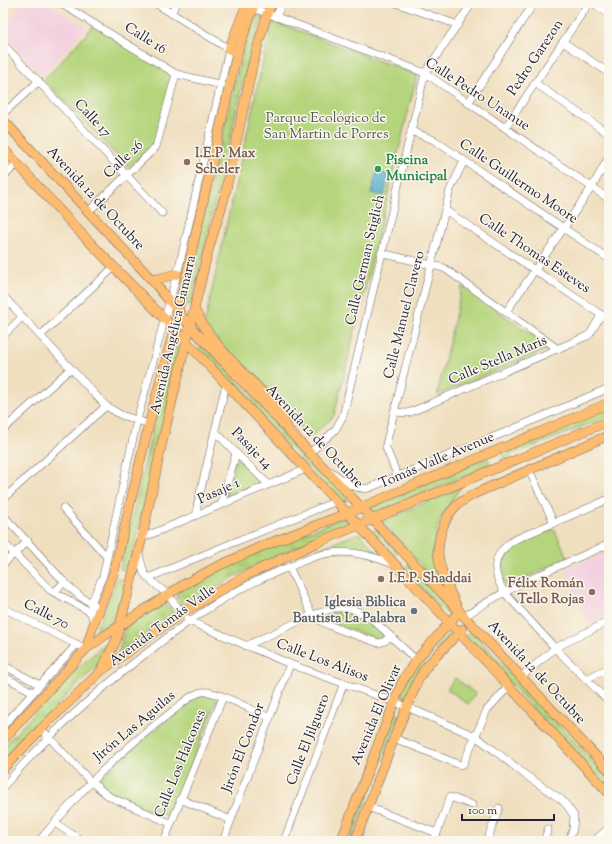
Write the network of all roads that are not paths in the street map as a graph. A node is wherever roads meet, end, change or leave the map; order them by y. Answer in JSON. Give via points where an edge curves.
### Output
{"nodes":[{"id":1,"x":60,"y":3,"type":"edge"},
{"id":2,"x":155,"y":3,"type":"edge"},
{"id":3,"x":177,"y":3,"type":"edge"},
{"id":4,"x":272,"y":3,"type":"edge"},
{"id":5,"x":282,"y":3,"type":"edge"},
{"id":6,"x":396,"y":3,"type":"edge"},
{"id":7,"x":472,"y":3,"type":"edge"},
{"id":8,"x":534,"y":3,"type":"edge"},
{"id":9,"x":589,"y":3,"type":"edge"},
{"id":10,"x":593,"y":3,"type":"edge"},
{"id":11,"x":251,"y":5,"type":"edge"},
{"id":12,"x":171,"y":13,"type":"junction"},
{"id":13,"x":609,"y":14,"type":"edge"},
{"id":14,"x":272,"y":15,"type":"junction"},
{"id":15,"x":458,"y":25,"type":"junction"},
{"id":16,"x":563,"y":42,"type":"junction"},
{"id":17,"x":3,"y":44,"type":"edge"},
{"id":18,"x":233,"y":51,"type":"junction"},
{"id":19,"x":425,"y":73,"type":"junction"},
{"id":20,"x":609,"y":73,"type":"edge"},
{"id":21,"x":176,"y":74,"type":"junction"},
{"id":22,"x":38,"y":80,"type":"junction"},
{"id":23,"x":535,"y":83,"type":"junction"},
{"id":24,"x":222,"y":85,"type":"junction"},
{"id":25,"x":468,"y":102,"type":"junction"},
{"id":26,"x":4,"y":116,"type":"edge"},
{"id":27,"x":505,"y":128,"type":"junction"},
{"id":28,"x":411,"y":131,"type":"junction"},
{"id":29,"x":609,"y":134,"type":"edge"},
{"id":30,"x":3,"y":148,"type":"edge"},
{"id":31,"x":609,"y":156,"type":"edge"},
{"id":32,"x":464,"y":161,"type":"junction"},
{"id":33,"x":17,"y":164,"type":"junction"},
{"id":34,"x":126,"y":176,"type":"junction"},
{"id":35,"x":3,"y":177,"type":"edge"},
{"id":36,"x":592,"y":187,"type":"junction"},
{"id":37,"x":609,"y":199,"type":"edge"},
{"id":38,"x":445,"y":210,"type":"junction"},
{"id":39,"x":88,"y":212,"type":"junction"},
{"id":40,"x":162,"y":213,"type":"dead end"},
{"id":41,"x":564,"y":229,"type":"junction"},
{"id":42,"x":381,"y":253,"type":"junction"},
{"id":43,"x":609,"y":259,"type":"edge"},
{"id":44,"x":431,"y":265,"type":"junction"},
{"id":45,"x":114,"y":267,"type":"junction"},
{"id":46,"x":534,"y":271,"type":"junction"},
{"id":47,"x":177,"y":274,"type":"junction"},
{"id":48,"x":152,"y":280,"type":"junction"},
{"id":49,"x":3,"y":296,"type":"edge"},
{"id":50,"x":170,"y":301,"type":"junction"},
{"id":51,"x":195,"y":310,"type":"junction"},
{"id":52,"x":178,"y":311,"type":"junction"},
{"id":53,"x":506,"y":312,"type":"junction"},
{"id":54,"x":601,"y":315,"type":"junction"},
{"id":55,"x":22,"y":317,"type":"junction"},
{"id":56,"x":164,"y":319,"type":"junction"},
{"id":57,"x":609,"y":320,"type":"edge"},
{"id":58,"x":190,"y":327,"type":"junction"},
{"id":59,"x":174,"y":329,"type":"junction"},
{"id":60,"x":3,"y":336,"type":"edge"},
{"id":61,"x":40,"y":336,"type":"junction"},
{"id":62,"x":187,"y":342,"type":"junction"},
{"id":63,"x":558,"y":349,"type":"junction"},
{"id":64,"x":70,"y":369,"type":"junction"},
{"id":65,"x":226,"y":384,"type":"junction"},
{"id":66,"x":609,"y":388,"type":"edge"},
{"id":67,"x":609,"y":403,"type":"edge"},
{"id":68,"x":106,"y":406,"type":"junction"},
{"id":69,"x":394,"y":412,"type":"junction"},
{"id":70,"x":137,"y":420,"type":"junction"},
{"id":71,"x":609,"y":421,"type":"edge"},
{"id":72,"x":149,"y":424,"type":"junction"},
{"id":73,"x":4,"y":427,"type":"edge"},
{"id":74,"x":288,"y":430,"type":"junction"},
{"id":75,"x":216,"y":431,"type":"junction"},
{"id":76,"x":586,"y":431,"type":"junction"},
{"id":77,"x":609,"y":435,"type":"edge"},
{"id":78,"x":591,"y":443,"type":"junction"},
{"id":79,"x":493,"y":452,"type":"junction"},
{"id":80,"x":236,"y":453,"type":"junction"},
{"id":81,"x":310,"y":453,"type":"junction"},
{"id":82,"x":322,"y":466,"type":"junction"},
{"id":83,"x":499,"y":467,"type":"junction"},
{"id":84,"x":306,"y":469,"type":"junction"},
{"id":85,"x":529,"y":470,"type":"junction"},
{"id":86,"x":398,"y":477,"type":"junction"},
{"id":87,"x":505,"y":481,"type":"junction"},
{"id":88,"x":268,"y":484,"type":"junction"},
{"id":89,"x":3,"y":499,"type":"edge"},
{"id":90,"x":609,"y":499,"type":"edge"},
{"id":91,"x":337,"y":501,"type":"junction"},
{"id":92,"x":221,"y":505,"type":"junction"},
{"id":93,"x":63,"y":508,"type":"dead end"},
{"id":94,"x":361,"y":508,"type":"junction"},
{"id":95,"x":348,"y":513,"type":"junction"},
{"id":96,"x":3,"y":515,"type":"edge"},
{"id":97,"x":197,"y":515,"type":"junction"},
{"id":98,"x":373,"y":520,"type":"junction"},
{"id":99,"x":554,"y":523,"type":"junction"},
{"id":100,"x":360,"y":525,"type":"junction"},
{"id":101,"x":142,"y":538,"type":"junction"},
{"id":102,"x":28,"y":541,"type":"junction"},
{"id":103,"x":3,"y":542,"type":"edge"},
{"id":104,"x":609,"y":544,"type":"edge"},
{"id":105,"x":139,"y":550,"type":"junction"},
{"id":106,"x":14,"y":554,"type":"junction"},
{"id":107,"x":107,"y":557,"type":"junction"},
{"id":108,"x":407,"y":557,"type":"junction"},
{"id":109,"x":3,"y":564,"type":"edge"},
{"id":110,"x":396,"y":566,"type":"junction"},
{"id":111,"x":289,"y":567,"type":"junction"},
{"id":112,"x":107,"y":578,"type":"junction"},
{"id":113,"x":148,"y":578,"type":"junction"},
{"id":114,"x":65,"y":582,"type":"junction"},
{"id":115,"x":54,"y":592,"type":"junction"},
{"id":116,"x":504,"y":592,"type":"junction"},
{"id":117,"x":167,"y":594,"type":"junction"},
{"id":118,"x":91,"y":603,"type":"junction"},
{"id":119,"x":3,"y":608,"type":"edge"},
{"id":120,"x":182,"y":613,"type":"junction"},
{"id":121,"x":96,"y":615,"type":"junction"},
{"id":122,"x":312,"y":615,"type":"junction"},
{"id":123,"x":464,"y":617,"type":"junction"},
{"id":124,"x":189,"y":621,"type":"junction"},
{"id":125,"x":609,"y":621,"type":"edge"},
{"id":126,"x":449,"y":623,"type":"junction"},
{"id":127,"x":119,"y":626,"type":"junction"},
{"id":128,"x":459,"y":632,"type":"junction"},
{"id":129,"x":390,"y":636,"type":"junction"},
{"id":130,"x":77,"y":644,"type":"junction"},
{"id":131,"x":246,"y":646,"type":"junction"},
{"id":132,"x":555,"y":648,"type":"junction"},
{"id":133,"x":86,"y":649,"type":"junction"},
{"id":134,"x":416,"y":660,"type":"junction"},
{"id":135,"x":290,"y":664,"type":"junction"},
{"id":136,"x":3,"y":665,"type":"edge"},
{"id":137,"x":609,"y":668,"type":"edge"},
{"id":138,"x":101,"y":671,"type":"junction"},
{"id":139,"x":3,"y":676,"type":"edge"},
{"id":140,"x":520,"y":677,"type":"junction"},
{"id":141,"x":586,"y":679,"type":"junction"},
{"id":142,"x":344,"y":683,"type":"junction"},
{"id":143,"x":40,"y":685,"type":"junction"},
{"id":144,"x":509,"y":686,"type":"junction"},
{"id":145,"x":33,"y":692,"type":"junction"},
{"id":146,"x":223,"y":697,"type":"junction"},
{"id":147,"x":395,"y":702,"type":"junction"},
{"id":148,"x":609,"y":702,"type":"edge"},
{"id":149,"x":407,"y":707,"type":"junction"},
{"id":150,"x":270,"y":718,"type":"junction"},
{"id":151,"x":3,"y":726,"type":"edge"},
{"id":152,"x":41,"y":729,"type":"junction"},
{"id":153,"x":475,"y":736,"type":"junction"},
{"id":154,"x":49,"y":737,"type":"junction"},
{"id":155,"x":394,"y":738,"type":"junction"},
{"id":156,"x":3,"y":740,"type":"edge"},
{"id":157,"x":609,"y":769,"type":"edge"},
{"id":158,"x":3,"y":770,"type":"edge"},
{"id":159,"x":91,"y":782,"type":"junction"},
{"id":160,"x":3,"y":787,"type":"edge"},
{"id":161,"x":609,"y":793,"type":"edge"},
{"id":162,"x":180,"y":799,"type":"junction"},
{"id":163,"x":472,"y":805,"type":"dead end"},
{"id":164,"x":368,"y":807,"type":"junction"},
{"id":165,"x":499,"y":808,"type":"dead end"},
{"id":166,"x":231,"y":820,"type":"junction"},
{"id":167,"x":55,"y":823,"type":"junction"},
{"id":168,"x":170,"y":823,"type":"junction"},
{"id":169,"x":609,"y":828,"type":"edge"},
{"id":170,"x":548,"y":829,"type":"dead end"},
{"id":171,"x":437,"y":833,"type":"junction"},
{"id":172,"x":39,"y":841,"type":"edge"},
{"id":173,"x":82,"y":841,"type":"edge"},
{"id":174,"x":164,"y":841,"type":"edge"},
{"id":175,"x":223,"y":841,"type":"edge"},
{"id":176,"x":284,"y":841,"type":"edge"},
{"id":177,"x":341,"y":841,"type":"edge"},
{"id":178,"x":355,"y":841,"type":"edge"},
{"id":179,"x":434,"y":841,"type":"edge"},
{"id":180,"x":487,"y":841,"type":"edge"},
{"id":181,"x":544,"y":841,"type":"edge"},
{"id":182,"x":569,"y":841,"type":"edge"},
{"id":183,"x":594,"y":841,"type":"edge"}],
"edges":[{"from":1,"to":21,"type":"street","name":"Calle 16"},
{"from":2,"to":12,"type":"street"},
{"from":3,"to":12,"type":"street"},
{"from":4,"to":14,"type":"main road","name":"Avenida Angélica Gamarra"},
{"from":5,"to":14,"type":"street","name":"Avenida Angélica Gamarra"},
{"from":6,"to":15,"type":"street"},
{"from":7,"to":15,"type":"street","name":"Calle German Stiglich"},
{"from":8,"to":25,"type":"street"},
{"from":9,"to":16,"type":"street","name":"Pedro Garezon"},
{"from":10,"to":13,"type":"street"},
{"from":11,"to":14,"type":"street","name":"Calle Pedro Unanue"},
{"from":11,"to":18,"type":"main road","name":"Avenida Angélica Gamarra"},
{"from":12,"to":18,"type":"street"},
{"from":14,"to":19,"type":"street","name":"Calle Pedro Unanue"},
{"from":14,"to":51,"type":"main road","name":"Avenida Angélica Gamarra","via":[[253,63],[224,199],[208,251]]},
{"from":15,"to":19,"type":"street","name":"Calle German Stiglich"},
{"from":16,"to":20,"type":"street"},
{"from":16,"to":23,"type":"street","name":"Pedro Garezon"},
{"from":17,"to":22,"type":"street","name":"Calle 17"},
{"from":18,"to":24,"type":"street","name":"Avenida Angélica Gamarra"},
{"from":18,"to":52,"type":"main road","name":"Avenida Angélica Gamarra"},
{"from":19,"to":25,"type":"street","name":"Calle Pedro Unanue"},
{"from":19,"to":28,"type":"street","name":"Calle German Stiglich"},
{"from":21,"to":24,"type":"street","name":"Calle 16"},
{"from":21,"to":34,"type":"street","name":"Calle 26","via":[[156,147]]},
{"from":22,"to":26,"type":"street"},
{"from":22,"to":34,"type":"street","name":"Calle 17"},
{"from":23,"to":27,"type":"street","name":"Pedro Garezon"},
{"from":23,"to":29,"type":"street"},
{"from":24,"to":47,"type":"street","name":"Avenida Angélica Gamarra"},
{"from":25,"to":27,"type":"street","name":"Calle Pedro Unanue"},
{"from":26,"to":39,"type":"main road","name":"Avenida 12 de Octubre"},
{"from":27,"to":36,"type":"street","name":"Calle Pedro Unanue"},
{"from":28,"to":32,"type":"street","name":"Calle Guillermo Moore","via":[[434,140]]},
{"from":28,"to":42,"type":"street","name":"Calle German Stiglich"},
{"from":30,"to":33,"type":"main road","name":"Avenida 12 de Octubre"},
{"from":31,"to":36,"type":"street"},
{"from":32,"to":38,"type":"street","name":"Calle Manuel Clavero","via":[[450,190]]},
{"from":32,"to":41,"type":"street","name":"Calle Guillermo Moore"},
{"from":33,"to":35,"type":"street"},
{"from":33,"to":45,"type":"main road","name":"Avenida 12 de Octubre"},
{"from":34,"to":39,"type":"street","name":"Calle 26"},
{"from":34,"to":40,"type":"street","name":"Calle 17"},
{"from":36,"to":37,"type":"street","name":"Calle Pedro Unanue"},
{"from":36,"to":41,"type":"street"},
{"from":38,"to":44,"type":"street","name":"Calle Manuel Clavero"},
{"from":38,"to":46,"type":"street","name":"Calle Thomas Esteves"},
{"from":39,"to":48,"type":"main road","name":"Avenida 12 de Octubre"},
{"from":41,"to":43,"type":"street","name":"Calle Guillermo Moore"},
{"from":41,"to":46,"type":"street"},
{"from":42,"to":44,"type":"street"},
{"from":42,"to":81,"type":"street","name":"Calle German Stiglich","via":[[343,416],[335,430]]},
{"from":44,"to":53,"type":"street","via":[[444,268]]},
{"from":44,"to":69,"type":"street","name":"Calle Manuel Clavero"},
{"from":45,"to":56,"type":"main road","name":"Avenida 12 de Octubre"},
{"from":45,"to":61,"type":"street"},
{"from":46,"to":53,"type":"street"},
{"from":46,"to":54,"type":"street","name":"Calle Thomas Esteves"},
{"from":47,"to":48,"type":"main road"},
{"from":47,"to":50,"type":"street","name":"Avenida Angélica Gamarra"},
{"from":48,"to":50,"type":"main road","name":"Avenida 12 de Octubre"},
{"from":49,"to":55,"type":"street"},
{"from":50,"to":52,"type":"main road","name":"Avenida 12 de Octubre"},
{"from":50,"to":56,"type":"street","name":"Avenida Angélica Gamarra"},
{"from":51,"to":58,"type":"main road","name":"Avenida Angélica Gamarra"},
{"from":51,"to":74,"type":"main road","via":[[220,348],[282,414]]},
{"from":52,"to":58,"type":"main road","name":"Avenida 12 de Octubre"},
{"from":52,"to":59,"type":"main road","name":"Avenida Angélica Gamarra"},
{"from":53,"to":63,"type":"street"},
{"from":54,"to":57,"type":"street","name":"Calle Thomas Esteves"},
{"from":54,"to":63,"type":"street","name":"Calle Stella Maris","via":[[590,334]]},
{"from":55,"to":60,"type":"street"},
{"from":55,"to":61,"type":"street"},
{"from":56,"to":59,"type":"main road","name":"Avenida 12 de Octubre"},
{"from":56,"to":70,"type":"street","name":"Avenida Angélica Gamarra"},
{"from":58,"to":62,"type":"main road","name":"Avenida Angélica Gamarra"},
{"from":58,"to":74,"type":"main road","name":"Avenida 12 de Octubre"},
{"from":59,"to":62,"type":"main road","name":"Avenida 12 de Octubre"},
{"from":59,"to":72,"type":"main road","name":"Avenida Angélica Gamarra"},
{"from":61,"to":64,"type":"street"},
{"from":62,"to":65,"type":"main road","name":"Avenida 12 de Octubre"},
{"from":62,"to":101,"type":"main road","name":"Avenida Angélica Gamarra"},
{"from":63,"to":69,"type":"street","name":"Calle Stella Maris","via":[[411,412]]},
{"from":64,"to":68,"type":"street"},
{"from":64,"to":73,"type":"street"},
{"from":65,"to":75,"type":"street"},
{"from":65,"to":84,"type":"main road","name":"Avenida 12 de Octubre"},
{"from":66,"to":86,"type":"street","name":"Tomás Valle Avenue"},
{"from":67,"to":79,"type":"main road","name":"Tomás Valle Avenue"},
{"from":68,"to":70,"type":"street","via":[[121,415]]},
{"from":68,"to":89,"type":"street"},
{"from":69,"to":86,"type":"street","name":"Calle Manuel Clavero","via":[[386,448]]},
{"from":70,"to":72,"type":"street"},
{"from":70,"to":107,"type":"street","name":"Avenida Angélica Gamarra"},
{"from":71,"to":76,"type":"main road","name":"Tomás Valle Avenue"},
{"from":72,"to":112,"type":"main road","name":"Avenida Angélica Gamarra"},
{"from":74,"to":81,"type":"main road","name":"Avenida 12 de Octubre"},
{"from":75,"to":80,"type":"street","name":"Pasaje 14"},
{"from":75,"to":97,"type":"street"},
{"from":76,"to":78,"type":"main road"},
{"from":76,"to":83,"type":"main road","name":"Tomás Valle Avenue"},
{"from":77,"to":78,"type":"main road"},
{"from":78,"to":85,"type":"main road"},
{"from":79,"to":83,"type":"main road"},
{"from":79,"to":94,"type":"main road","name":"Tomás Valle Avenue"},
{"from":80,"to":88,"type":"street","name":"Pasaje 14"},
{"from":80,"to":92,"type":"street"},
{"from":81,"to":82,"type":"main road","name":"Avenida 12 de Octubre"},
{"from":82,"to":86,"type":"street","name":"Tomás Valle Avenue","via":[[354,488],[369,488]]},
{"from":82,"to":94,"type":"main road","name":"Avenida 12 de Octubre"},
{"from":83,"to":87,"type":"main road"},
{"from":83,"to":98,"type":"main road","name":"Tomás Valle Avenue"},
{"from":84,"to":88,"type":"street","name":"Pasaje 1"},
{"from":84,"to":91,"type":"main road","name":"Avenida 12 de Octubre"},
{"from":85,"to":87,"type":"main road"},
{"from":85,"to":99,"type":"street"},
{"from":87,"to":123,"type":"main road","via":[[460,503],[448,515],[444,526],[438,549],[439,561]]},
{"from":88,"to":92,"type":"street","name":"Pasaje 1"},
{"from":90,"to":99,"type":"street"},
{"from":91,"to":95,"type":"main road","name":"Avenida 12 de Octubre"},
{"from":91,"to":113,"type":"street"},
{"from":92,"to":97,"type":"street","name":"Pasaje 1"},
{"from":93,"to":107,"type":"street"},
{"from":94,"to":95,"type":"main road","name":"Tomás Valle Avenue"},
{"from":94,"to":98,"type":"main road","name":"Avenida 12 de Octubre"},
{"from":95,"to":100,"type":"main road","name":"Avenida 12 de Octubre"},
{"from":95,"to":117,"type":"main road","name":"Tomás Valle Avenue","via":[[242,555]]},
{"from":96,"to":102,"type":"street"},
{"from":97,"to":101,"type":"street","name":"Pasaje 1"},
{"from":98,"to":100,"type":"main road"},
{"from":98,"to":108,"type":"main road","name":"Avenida 12 de Octubre"},
{"from":99,"to":116,"type":"street","via":[[514,540],[501,551],[495,566],[498,581]]},
{"from":100,"to":110,"type":"main road","name":"Avenida 12 de Octubre"},
{"from":100,"to":120,"type":"main road","via":[[254,571]]},
{"from":101,"to":105,"type":"main road","name":"Avenida Angélica Gamarra"},
{"from":102,"to":106,"type":"street"},
{"from":102,"to":114,"type":"street"},
{"from":103,"to":106,"type":"street"},
{"from":104,"to":116,"type":"street"},
{"from":105,"to":113,"type":"street","name":"Calle Los Alisos","via":[[140,562]]},
{"from":105,"to":127,"type":"main road","name":"Avenida Angélica Gamarra"},
{"from":106,"to":109,"type":"street"},
{"from":106,"to":115,"type":"street"},
{"from":107,"to":112,"type":"street","name":"Avenida Angélica Gamarra"},
{"from":108,"to":110,"type":"main road"},
{"from":108,"to":123,"type":"main road","name":"Avenida 12 de Octubre"},
{"from":110,"to":111,"type":"street","name":"Avenida Tomás Valle","via":[[377,557],[346,552],[324,554]]},
{"from":110,"to":126,"type":"main road","name":"Avenida 12 de Octubre"},
{"from":111,"to":122,"type":"street"},
{"from":111,"to":124,"type":"street","name":"Avenida Tomás Valle","via":[[242,588]]},
{"from":112,"to":118,"type":"street","name":"Avenida Angélica Gamarra"},
{"from":112,"to":121,"type":"main road","name":"Avenida Angélica Gamarra"},
{"from":113,"to":117,"type":"street","name":"Calle Los Alisos"},
{"from":114,"to":115,"type":"street"},
{"from":114,"to":118,"type":"street"},
{"from":115,"to":121,"type":"street"},
{"from":116,"to":123,"type":"street"},
{"from":116,"to":132,"type":"street"},
{"from":117,"to":120,"type":"street","name":"Calle Los Alisos"},
{"from":117,"to":127,"type":"main road","name":"Tomás Valle Avenue"},
{"from":118,"to":121,"type":"street"},
{"from":119,"to":130,"type":"street","name":"Calle 70"},
{"from":120,"to":124,"type":"street","name":"Calle Los Alisos"},
{"from":120,"to":138,"type":"main road"},
{"from":121,"to":133,"type":"main road","name":"Avenida Angélica Gamarra"},
{"from":122,"to":129,"type":"street","via":[[342,630],[379,643]]},
{"from":122,"to":129,"type":"street","via":[[335,608],[352,609],[370,617]]},
{"from":122,"to":131,"type":"street"},
{"from":123,"to":126,"type":"main road","name":"Avenida El Olivar"},
{"from":123,"to":128,"type":"main road","name":"Avenida El Olivar"},
{"from":123,"to":140,"type":"main road","name":"Avenida 12 de Octubre"},
{"from":124,"to":131,"type":"street","name":"Calle Los Alisos"},
{"from":124,"to":154,"type":"street","name":"Avenida Tomás Valle","via":[[114,677]]},
{"from":125,"to":132,"type":"street"},
{"from":126,"to":128,"type":"main road","name":"Avenida 12 de Octubre"},
{"from":126,"to":134,"type":"main road","name":"Avenida El Olivar"},
{"from":127,"to":133,"type":"main road","name":"Tomás Valle Avenue"},
{"from":127,"to":138,"type":"main road","name":"Avenida Angélica Gamarra","via":[[116,641]]},
{"from":128,"to":144,"type":"main road","name":"Avenida 12 de Octubre"},
{"from":128,"to":149,"type":"main road","name":"Avenida El Olivar","via":[[426,668]]},
{"from":129,"to":134,"type":"street"},
{"from":130,"to":133,"type":"street"},
{"from":130,"to":143,"type":"street"},
{"from":131,"to":135,"type":"street","name":"Calle Los Alisos"},
{"from":132,"to":140,"type":"street"},
{"from":132,"to":141,"type":"street"},
{"from":133,"to":156,"type":"main road"},
{"from":134,"to":147,"type":"main road","name":"Avenida El Olivar","via":[[402,682]]},
{"from":135,"to":142,"type":"street","name":"Calle Los Alisos"},
{"from":135,"to":150,"type":"street","name":"Jirón El Condor"},
{"from":136,"to":143,"type":"street"},
{"from":137,"to":141,"type":"street"},
{"from":138,"to":152,"type":"main road"},
{"from":139,"to":145,"type":"street"},
{"from":140,"to":157,"type":"main road","name":"Avenida 12 de Octubre"},
{"from":141,"to":148,"type":"street"},
{"from":142,"to":147,"type":"street","name":"Calle Los Alisos"},
{"from":142,"to":176,"type":"street","name":"Calle El Jilguero"},
{"from":143,"to":145,"type":"street"},
{"from":144,"to":153,"type":"street","via":[[488,710]]},
{"from":144,"to":161,"type":"main road","name":"Avenida 12 de Octubre"},
{"from":145,"to":151,"type":"street"},
{"from":146,"to":150,"type":"street","name":"Jirón Las Aguilas"},
{"from":146,"to":159,"type":"street","name":"Jirón Las Aguilas","via":[[208,692],[192,696],[123,750]]},
{"from":146,"to":162,"type":"street","name":"Calle Los Halcones"},
{"from":147,"to":149,"type":"street","name":"Calle Los Alisos"},
{"from":147,"to":177,"type":"main road","name":"Avenida El Olivar"},
{"from":149,"to":153,"type":"street","name":"Calle Los Alisos"},
{"from":149,"to":155,"type":"main road","name":"Avenida El Olivar"},
{"from":150,"to":166,"type":"street","name":"Jirón El Condor"},
{"from":152,"to":154,"type":"street"},
{"from":152,"to":158,"type":"main road"},
{"from":153,"to":155,"type":"street","via":[[463,764],[460,765]]},
{"from":153,"to":182,"type":"street","name":"Calle Los Alisos","via":[[562,800],[574,816],[574,829]]},
{"from":154,"to":159,"type":"street"},
{"from":154,"to":160,"type":"street","name":"Avenida Tomás Valle"},
{"from":155,"to":164,"type":"main road","name":"Avenida El Olivar"},
{"from":159,"to":167,"type":"street","name":"Jirón Las Aguilas"},
{"from":159,"to":168,"type":"street","via":[[115,800]]},
{"from":162,"to":166,"type":"street"},
{"from":162,"to":168,"type":"street","name":"Calle Los Halcones"},
{"from":163,"to":171,"type":"street","via":[[450,797]]},
{"from":164,"to":171,"type":"street"},
{"from":164,"to":178,"type":"main road","name":"Avenida El Olivar"},
{"from":165,"to":180,"type":"street"},
{"from":166,"to":175,"type":"street","name":"Jirón El Condor"},
{"from":167,"to":172,"type":"street","name":"Jirón Las Aguilas"},
{"from":167,"to":173,"type":"street"},
{"from":168,"to":174,"type":"street","name":"Calle Los Halcones"},
{"from":169,"to":183,"type":"street"},
{"from":170,"to":181,"type":"street"},
{"from":171,"to":179,"type":"street"}]}
